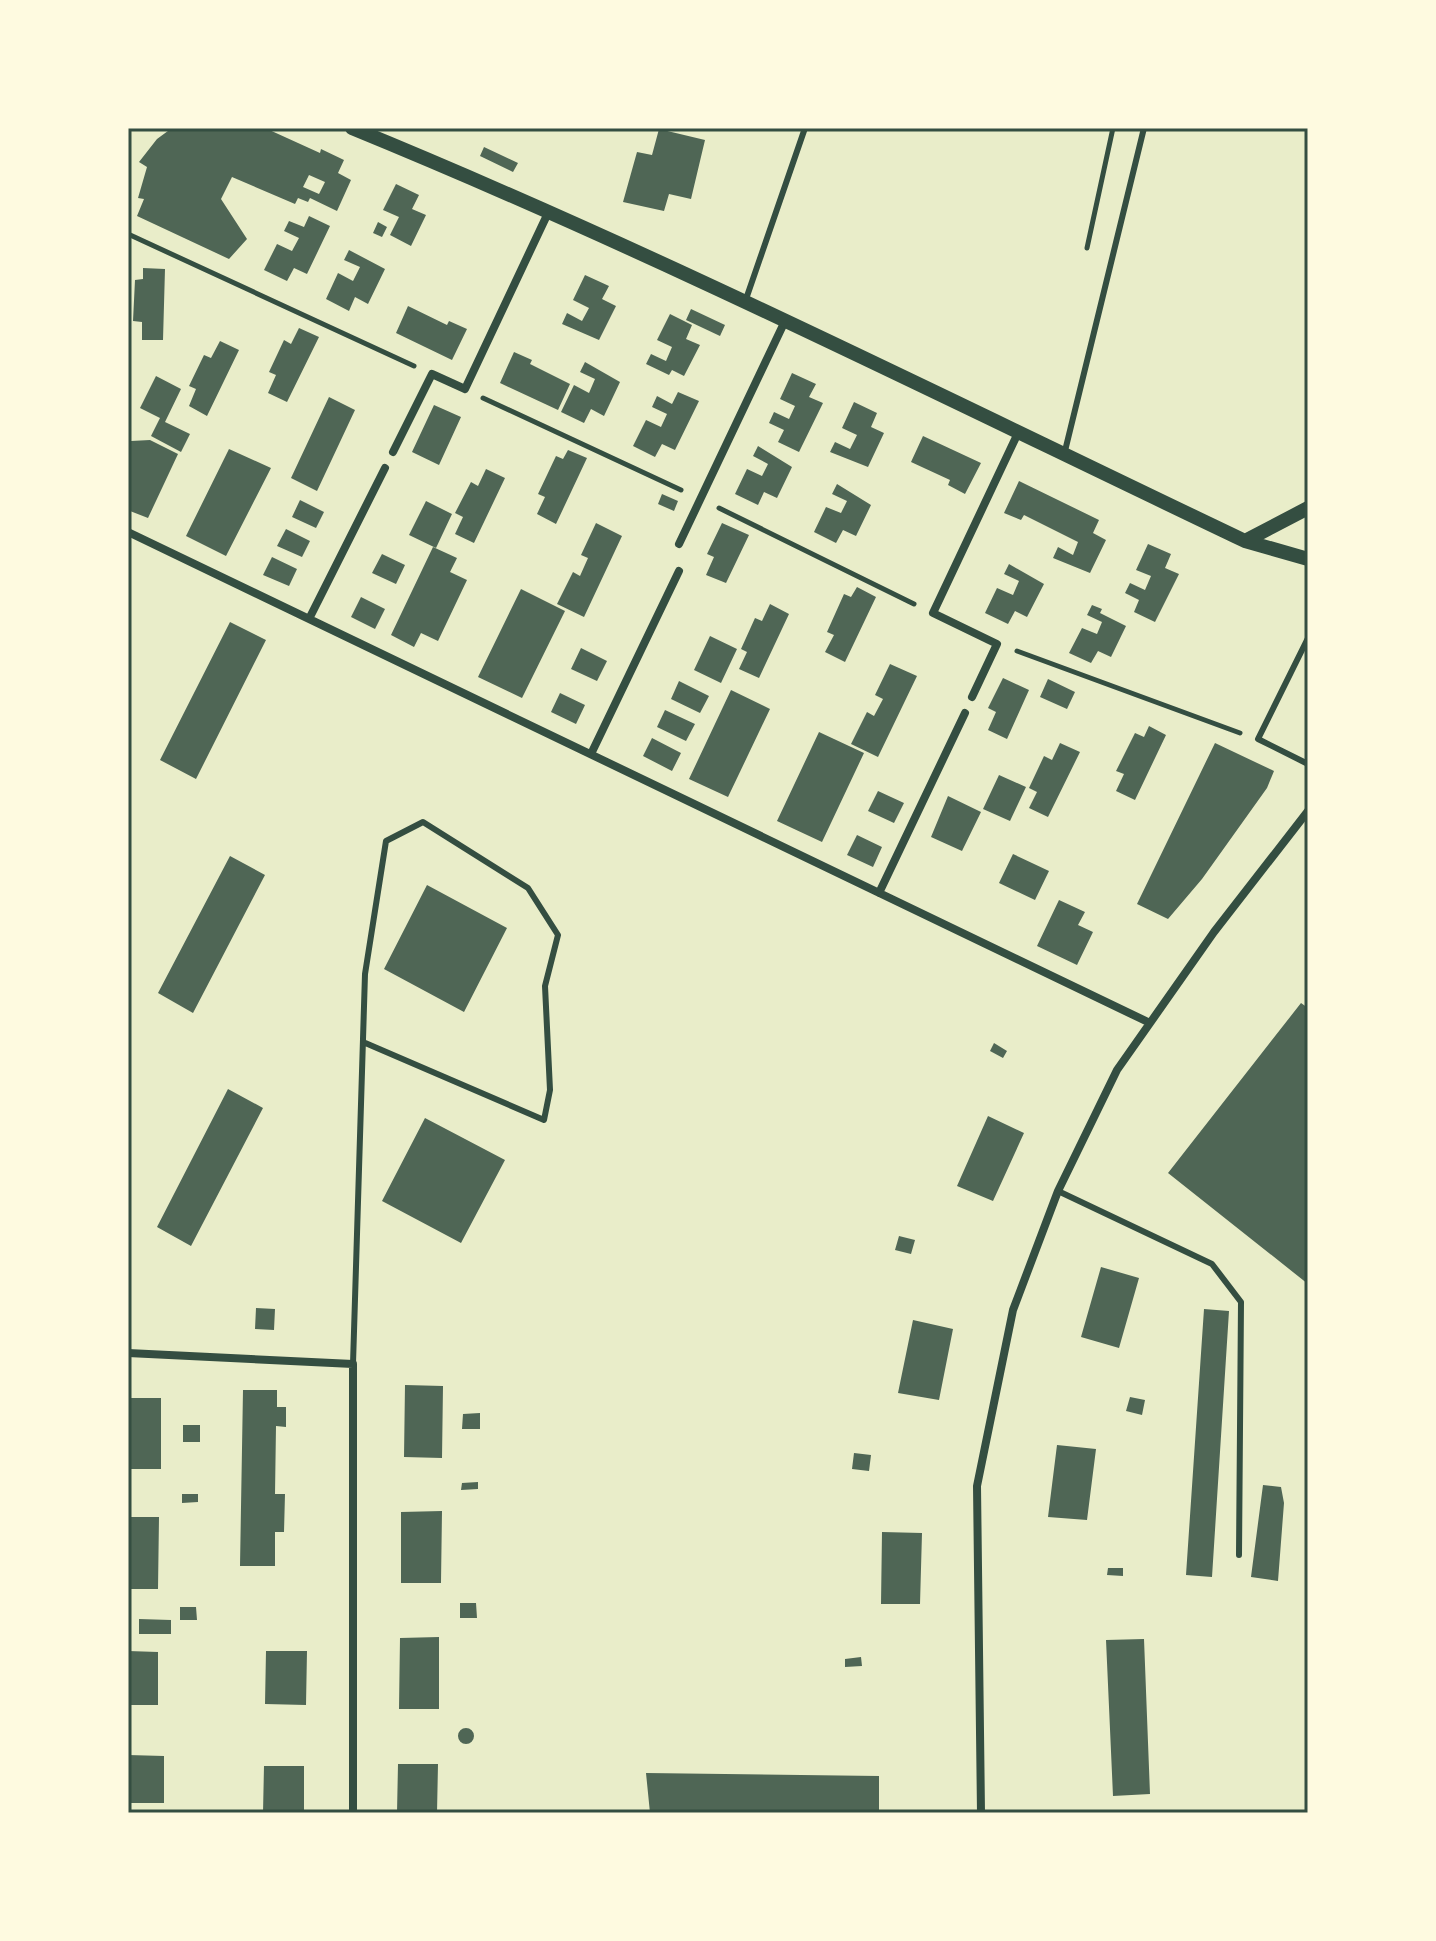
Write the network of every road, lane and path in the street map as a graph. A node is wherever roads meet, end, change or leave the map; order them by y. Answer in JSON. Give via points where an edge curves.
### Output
{"nodes":[{"id":1,"x":352,"y":128,"type":"edge"},
{"id":2,"x":805,"y":128,"type":"edge"},
{"id":3,"x":1113,"y":128,"type":"edge"},
{"id":4,"x":1144,"y":128,"type":"edge"},
{"id":5,"x":548,"y":213,"type":"junction"},
{"id":6,"x":128,"y":234,"type":"edge"},
{"id":7,"x":1087,"y":248,"type":"dead end"},
{"id":8,"x":745,"y":302,"type":"junction"},
{"id":9,"x":785,"y":321,"type":"junction"},
{"id":10,"x":432,"y":374,"type":"junction"},
{"id":11,"x":1018,"y":433,"type":"junction"},
{"id":12,"x":393,"y":452,"type":"dead end"},
{"id":13,"x":1064,"y":455,"type":"junction"},
{"id":14,"x":385,"y":468,"type":"dead end"},
{"id":15,"x":1308,"y":508,"type":"edge"},
{"id":16,"x":128,"y":532,"type":"edge"},
{"id":17,"x":1245,"y":541,"type":"junction"},
{"id":18,"x":679,"y":544,"type":"dead end"},
{"id":19,"x":1308,"y":559,"type":"edge"},
{"id":20,"x":679,"y":571,"type":"dead end"},
{"id":21,"x":309,"y":619,"type":"junction"},
{"id":22,"x":1308,"y":638,"type":"edge"},
{"id":23,"x":997,"y":644,"type":"junction"},
{"id":24,"x":972,"y":697,"type":"dead end"},
{"id":25,"x":965,"y":713,"type":"dead end"},
{"id":26,"x":1258,"y":739,"type":"junction"},
{"id":27,"x":591,"y":754,"type":"junction"},
{"id":28,"x":1308,"y":764,"type":"edge"},
{"id":29,"x":1308,"y":811,"type":"edge"},
{"id":30,"x":879,"y":893,"type":"junction"},
{"id":31,"x":1150,"y":1023,"type":"junction"},
{"id":32,"x":363,"y":1042,"type":"junction"},
{"id":33,"x":1058,"y":1191,"type":"junction"},
{"id":34,"x":128,"y":1353,"type":"edge"},
{"id":35,"x":353,"y":1364,"type":"junction"},
{"id":36,"x":1239,"y":1555,"type":"dead end"},
{"id":37,"x":353,"y":1813,"type":"edge"},
{"id":38,"x":981,"y":1813,"type":"edge"}],
"edges":[{"from":1,"to":5,"type":"street"},
{"from":2,"to":8,"type":"lane"},
{"from":3,"to":7,"type":"path"},
{"from":4,"to":13,"type":"lane"},
{"from":5,"to":8,"type":"street"},
{"from":5,"to":10,"type":"street","via":[[465,389]]},
{"from":6,"to":10,"type":"path"},
{"from":8,"to":9,"type":"street"},
{"from":9,"to":11,"type":"street"},
{"from":9,"to":18,"type":"street"},
{"from":10,"to":12,"type":"street"},
{"from":11,"to":13,"type":"street"},
{"from":11,"to":23,"type":"street","via":[[933,613]]},
{"from":13,"to":17,"type":"street"},
{"from":14,"to":21,"type":"street"},
{"from":15,"to":17,"type":"street"},
{"from":16,"to":21,"type":"street"},
{"from":17,"to":19,"type":"street"},
{"from":20,"to":27,"type":"street"},
{"from":21,"to":27,"type":"street"},
{"from":22,"to":26,"type":"lane"},
{"from":23,"to":24,"type":"street"},
{"from":23,"to":26,"type":"path"},
{"from":25,"to":30,"type":"street"},
{"from":26,"to":28,"type":"lane"},
{"from":27,"to":30,"type":"street"},
{"from":29,"to":31,"type":"street"},
{"from":30,"to":31,"type":"street"},
{"from":31,"to":33,"type":"street","via":[[1117,1070]]},
{"from":32,"to":32,"type":"lane","via":[[365,974],[386,841],[423,822],[528,888],[558,935],[545,986],[550,1090],[544,1120]]},
{"from":32,"to":35,"type":"lane"},
{"from":33,"to":36,"type":"lane","via":[[1212,1264],[1241,1302]]},
{"from":33,"to":38,"type":"street","via":[[1013,1310],[977,1486]]},
{"from":34,"to":35,"type":"street"},
{"from":35,"to":37,"type":"street"}]}
